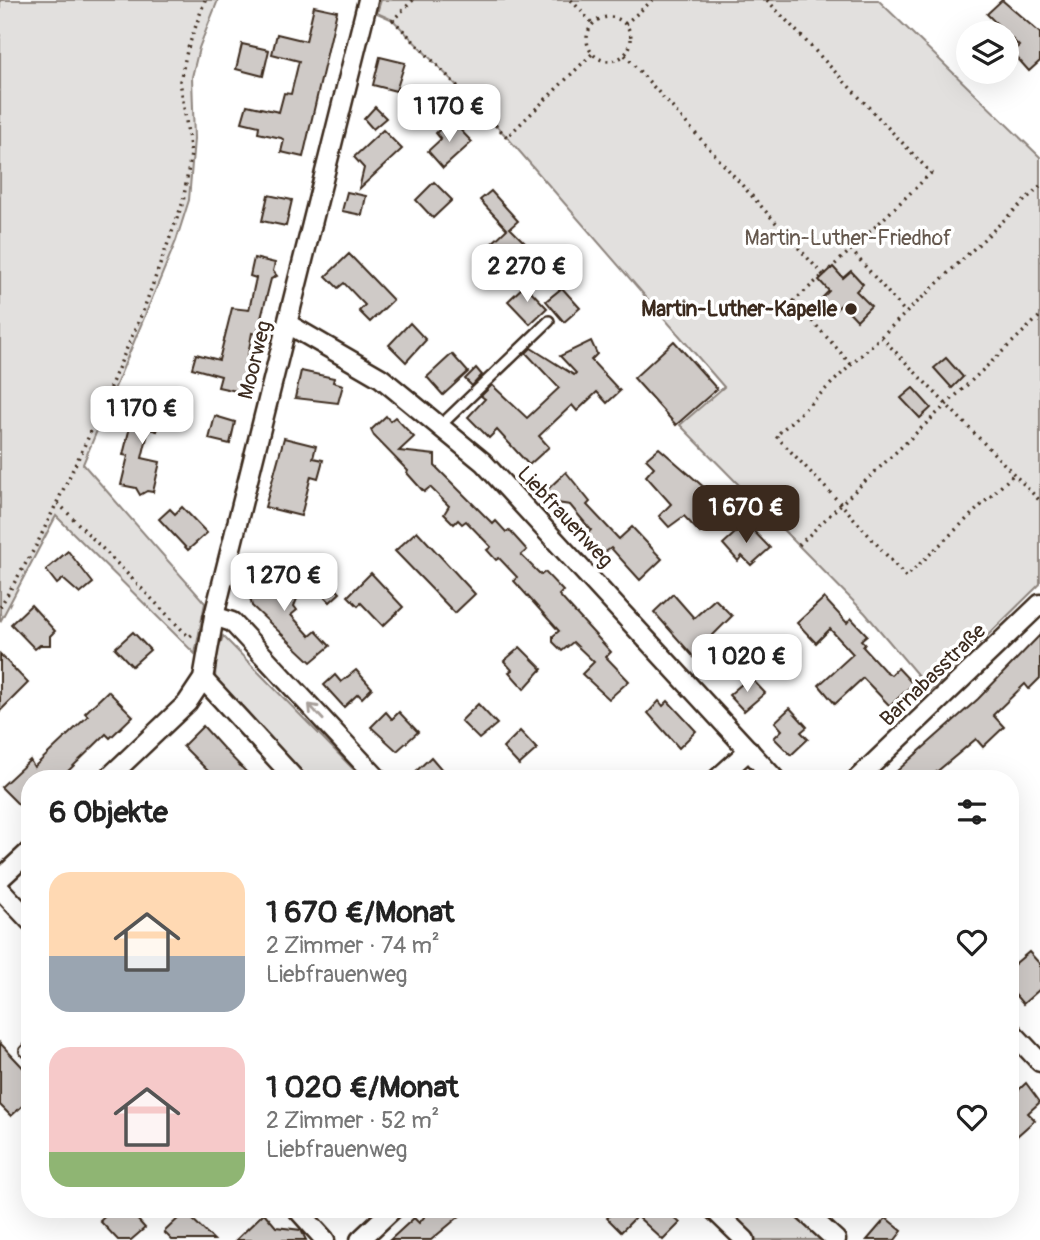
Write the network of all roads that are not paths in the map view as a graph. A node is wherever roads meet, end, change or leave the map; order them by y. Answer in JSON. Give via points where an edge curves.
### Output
{"nodes":[{"id":1,"x":368,"y":0,"type":"edge"},
{"id":2,"x":550,"y":321,"type":"dead end"},
{"id":3,"x":288,"y":324,"type":"junction"},
{"id":4,"x":441,"y":425,"type":"junction"},
{"id":5,"x":1040,"y":604,"type":"edge"},
{"id":6,"x":214,"y":616,"type":"junction"},
{"id":7,"x":203,"y":679,"type":"junction"},
{"id":8,"x":749,"y":750,"type":"junction"},
{"id":9,"x":117,"y":770,"type":"edge"},
{"id":10,"x":287,"y":770,"type":"edge"},
{"id":11,"x":370,"y":770,"type":"edge"},
{"id":12,"x":727,"y":770,"type":"edge"},
{"id":13,"x":767,"y":770,"type":"edge"},
{"id":14,"x":866,"y":770,"type":"edge"},
{"id":15,"x":21,"y":859,"type":"edge"},
{"id":16,"x":0,"y":879,"type":"edge"},
{"id":17,"x":0,"y":890,"type":"edge"},
{"id":18,"x":21,"y":912,"type":"edge"},
{"id":19,"x":1019,"y":1040,"type":"edge"},
{"id":20,"x":1040,"y":1062,"type":"edge"},
{"id":21,"x":305,"y":1218,"type":"edge"},
{"id":22,"x":383,"y":1218,"type":"edge"},
{"id":23,"x":723,"y":1218,"type":"edge"},
{"id":24,"x":812,"y":1218,"type":"edge"},
{"id":25,"x":325,"y":1240,"type":"edge"},
{"id":26,"x":360,"y":1240,"type":"edge"},
{"id":27,"x":746,"y":1240,"type":"edge"},
{"id":28,"x":836,"y":1240,"type":"edge"}],
"edges":[{"from":1,"to":3,"type":"street","name":"Moorweg"},
{"from":2,"to":4,"type":"lane"},
{"from":3,"to":4,"type":"street","name":"Liebfrauenweg","via":[[381,378]]},
{"from":3,"to":6,"type":"street","name":"Moorweg"},
{"from":4,"to":8,"type":"street","name":"Liebfrauenweg","via":[[486,465]]},
{"from":5,"to":14,"type":"street","name":"Barnabasstraße"},
{"from":6,"to":7,"type":"street","name":"Moorweg"},
{"from":11,"to":6,"type":"street","one_way":true,"via":[[232,622]]},
{"from":7,"to":9,"type":"street","name":"Moorweg","via":[[187,704]]},
{"from":7,"to":10,"type":"street"},
{"from":8,"to":12,"type":"street"},
{"from":8,"to":13,"type":"street","name":"Liebfrauenweg"},
{"from":15,"to":16,"type":"street"},
{"from":17,"to":18,"type":"street"},
{"from":19,"to":20,"type":"street"},
{"from":21,"to":25,"type":"street"},
{"from":22,"to":26,"type":"street"},
{"from":23,"to":27,"type":"street"},
{"from":24,"to":28,"type":"street"}]}
